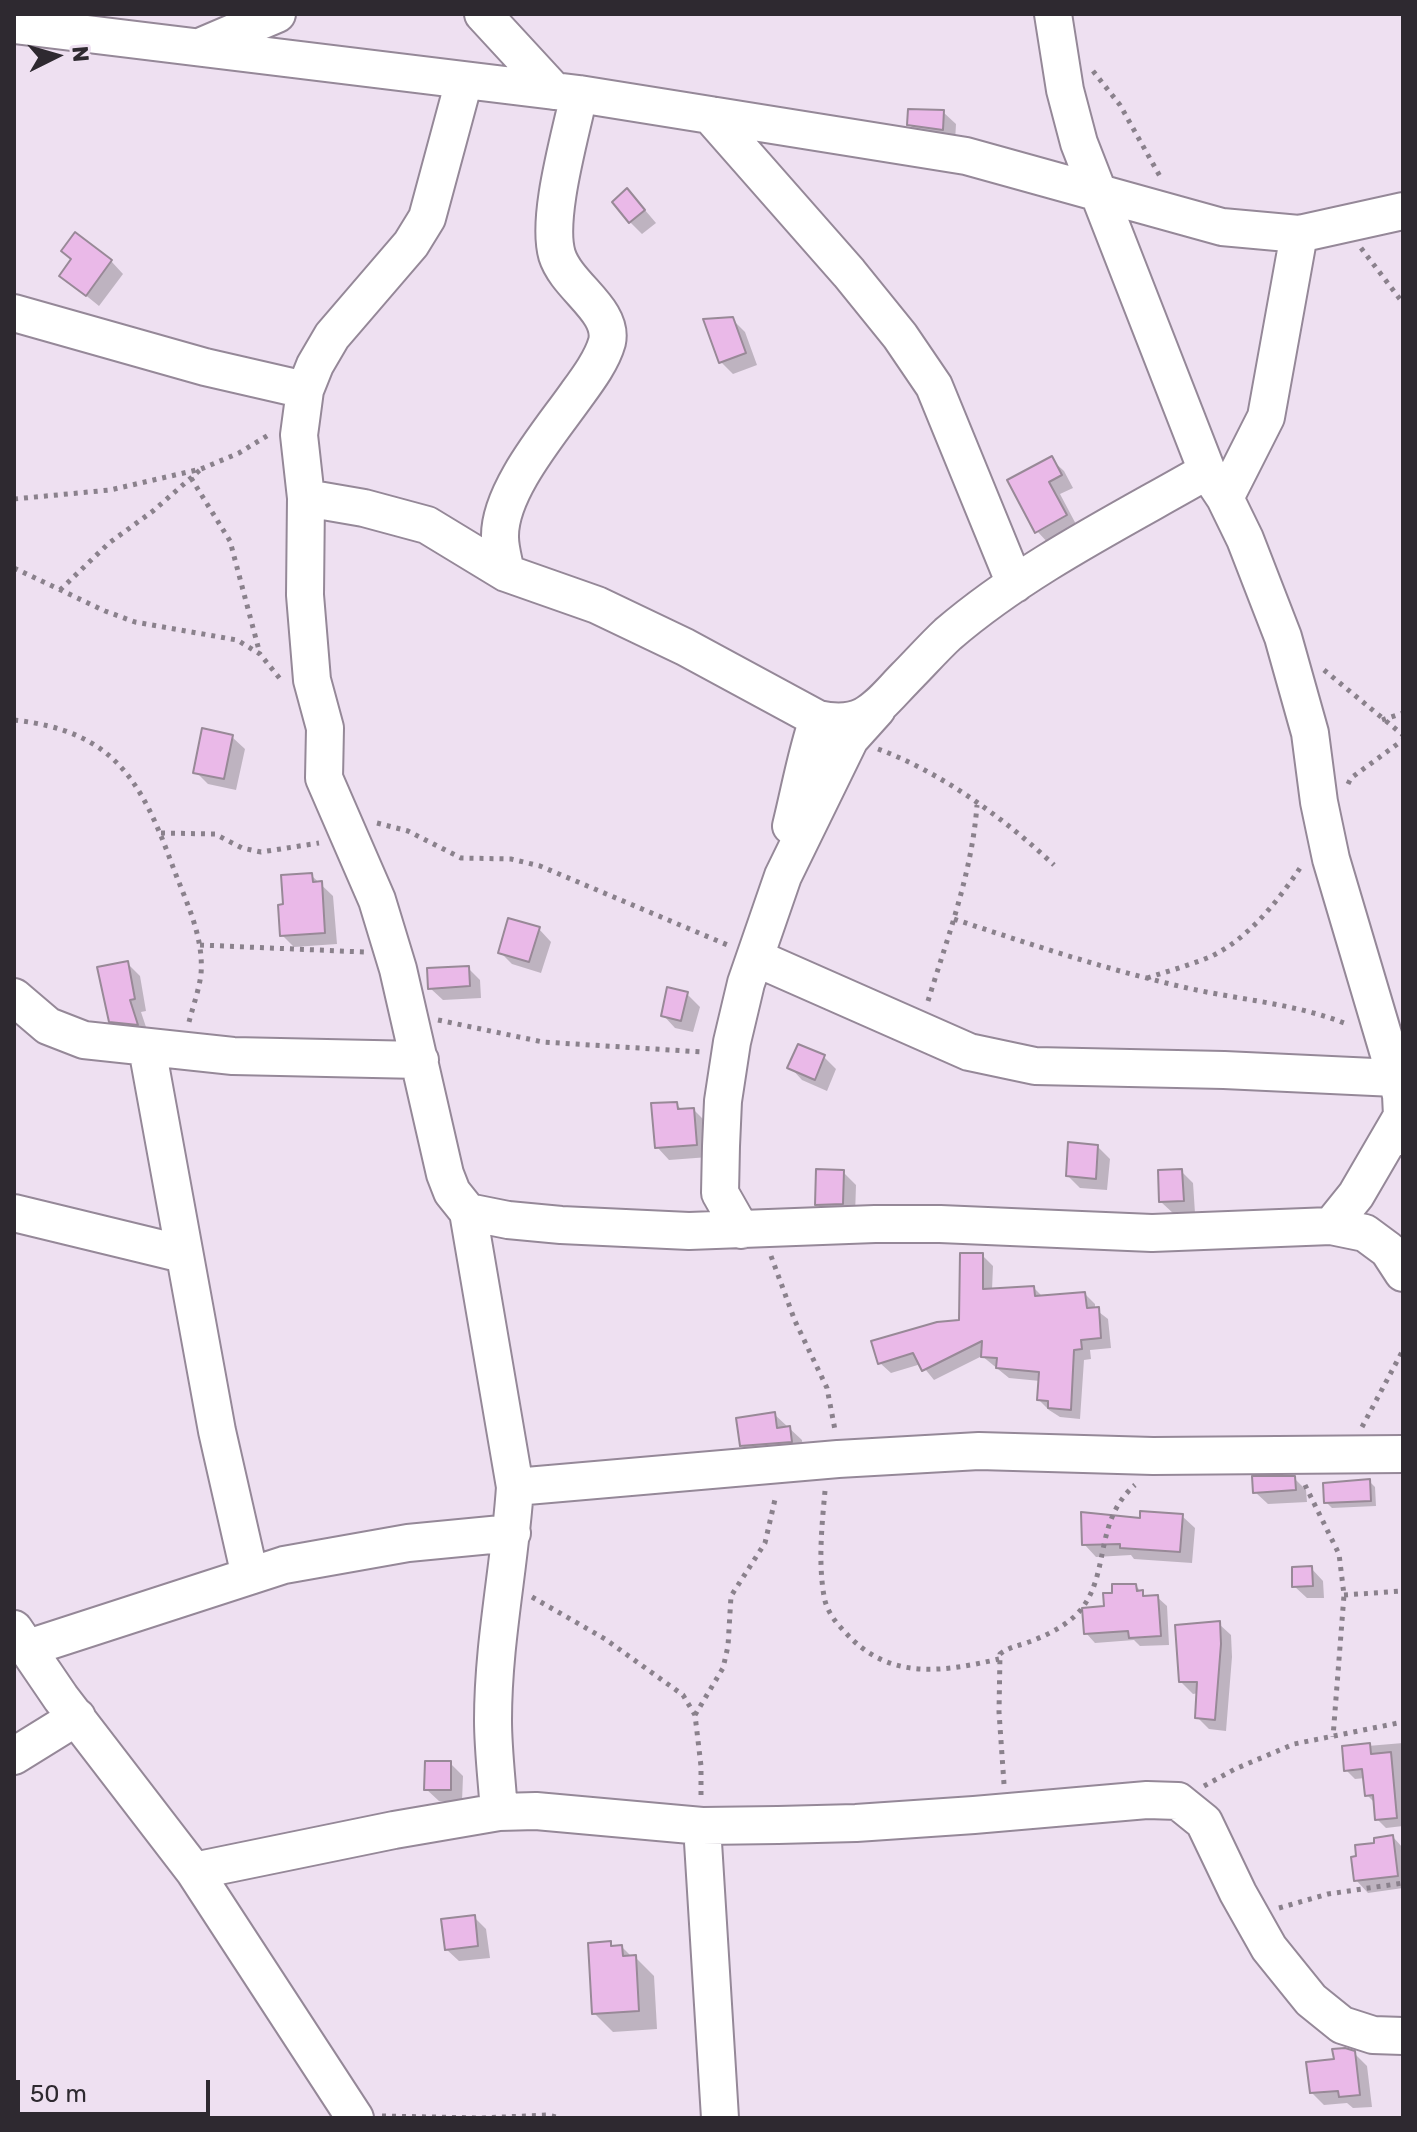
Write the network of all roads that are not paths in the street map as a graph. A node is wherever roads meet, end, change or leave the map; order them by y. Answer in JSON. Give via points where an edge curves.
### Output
{"nodes":[{"id":1,"x":277,"y":14,"type":"edge"},
{"id":2,"x":483,"y":14,"type":"edge"},
{"id":3,"x":1026,"y":14,"type":"edge"},
{"id":4,"x":14,"y":25,"type":"edge"},
{"id":5,"x":1055,"y":26,"type":"edge"},
{"id":6,"x":202,"y":46,"type":"junction"},
{"id":7,"x":464,"y":81,"type":"junction"},
{"id":8,"x":567,"y":92,"type":"junction"},
{"id":9,"x":710,"y":115,"type":"junction"},
{"id":10,"x":1097,"y":192,"type":"junction"},
{"id":11,"x":1403,"y":211,"type":"edge"},
{"id":12,"x":1299,"y":234,"type":"junction"},
{"id":13,"x":14,"y":313,"type":"edge"},
{"id":14,"x":304,"y":402,"type":"junction"},
{"id":15,"x":1216,"y":485,"type":"junction"},
{"id":16,"x":306,"y":498,"type":"junction"},
{"id":17,"x":506,"y":573,"type":"junction"},
{"id":18,"x":1015,"y":584,"type":"junction"},
{"id":19,"x":877,"y":709,"type":"junction"},
{"id":20,"x":818,"y":719,"type":"junction"},
{"id":21,"x":783,"y":876,"type":"junction"},
{"id":22,"x":756,"y":958,"type":"junction"},
{"id":23,"x":14,"y":997,"type":"edge"},
{"id":24,"x":164,"y":1050,"type":"junction"},
{"id":25,"x":420,"y":1060,"type":"junction"},
{"id":26,"x":1396,"y":1076,"type":"edge"},
{"id":27,"x":1403,"y":1137,"type":"edge"},
{"id":28,"x":720,"y":1193,"type":"junction"},
{"id":29,"x":468,"y":1212,"type":"junction"},
{"id":30,"x":14,"y":1213,"type":"edge"},
{"id":31,"x":1331,"y":1226,"type":"junction"},
{"id":32,"x":751,"y":1230,"type":"junction"},
{"id":33,"x":689,"y":1231,"type":"junction"},
{"id":34,"x":183,"y":1254,"type":"junction"},
{"id":35,"x":1403,"y":1273,"type":"edge"},
{"id":36,"x":1403,"y":1454,"type":"edge"},
{"id":37,"x":515,"y":1487,"type":"junction"},
{"id":38,"x":512,"y":1533,"type":"junction"},
{"id":39,"x":250,"y":1576,"type":"junction"},
{"id":40,"x":21,"y":1638,"type":"edge"},
{"id":41,"x":77,"y":1717,"type":"junction"},
{"id":42,"x":14,"y":1756,"type":"edge"},
{"id":43,"x":499,"y":1812,"type":"junction"},
{"id":44,"x":702,"y":1826,"type":"junction"},
{"id":45,"x":194,"y":1871,"type":"junction"},
{"id":46,"x":1403,"y":2036,"type":"edge"},
{"id":47,"x":354,"y":2117,"type":"edge"},
{"id":48,"x":720,"y":2118,"type":"edge"}],
"edges":[{"from":1,"to":6,"type":"street"},
{"from":2,"to":8,"type":"street"},
{"from":3,"to":5,"type":"street"},
{"from":4,"to":6,"type":"street"},
{"from":5,"to":10,"type":"street","via":[[1072,117]]},
{"from":6,"to":7,"type":"street"},
{"from":7,"to":8,"type":"street"},
{"from":7,"to":14,"type":"street","via":[[427,218],[332,336],[315,365]]},
{"from":8,"to":9,"type":"street"},
{"from":8,"to":17,"type":"street","via":[[554,230],[557,254],[566,275],[597,308],[608,336],[588,379],[505,508],[499,539]]},
{"from":9,"to":10,"type":"street","via":[[966,156]]},
{"from":9,"to":18,"type":"street","via":[[849,273],[934,386]]},
{"from":10,"to":12,"type":"street","via":[[1222,227]]},
{"from":10,"to":15,"type":"street"},
{"from":11,"to":12,"type":"street"},
{"from":12,"to":15,"type":"street","via":[[1266,417]]},
{"from":13,"to":14,"type":"street","via":[[205,367]]},
{"from":14,"to":16,"type":"street","via":[[299,435]]},
{"from":15,"to":18,"type":"street","via":[[1104,529]]},
{"from":15,"to":26,"type":"street","via":[[1245,539],[1283,637],[1310,733],[1331,859]]},
{"from":16,"to":17,"type":"street","via":[[427,525]]},
{"from":16,"to":25,"type":"street","via":[[305,595],[312,680],[325,728],[324,778],[377,900]]},
{"from":17,"to":20,"type":"street","via":[[597,605]]},
{"from":18,"to":19,"type":"street","via":[[948,634]]},
{"from":19,"to":20,"type":"street","via":[[858,719]]},
{"from":19,"to":21,"type":"street","via":[[850,739]]},
{"from":20,"to":21,"type":"street"},
{"from":21,"to":22,"type":"street"},
{"from":22,"to":26,"type":"street","via":[[969,1052],[1035,1066]]},
{"from":22,"to":28,"type":"street","via":[[746,983],[723,1101]]},
{"from":23,"to":24,"type":"street","via":[[48,1026],[84,1040]]},
{"from":24,"to":25,"type":"street"},
{"from":24,"to":34,"type":"street"},
{"from":25,"to":29,"type":"street","via":[[445,1174]]},
{"from":26,"to":27,"type":"street"},
{"from":26,"to":31,"type":"street","via":[[1356,1195]]},
{"from":28,"to":32,"type":"street"},
{"from":28,"to":33,"type":"street"},
{"from":29,"to":33,"type":"street","via":[[561,1225]]},
{"from":29,"to":37,"type":"street"},
{"from":30,"to":34,"type":"street"},
{"from":31,"to":32,"type":"street","via":[[1152,1233],[940,1224]]},
{"from":31,"to":35,"type":"street","via":[[1365,1233],[1388,1250]]},
{"from":32,"to":33,"type":"street"},
{"from":34,"to":39,"type":"street"},
{"from":36,"to":37,"type":"street","via":[[979,1451]]},
{"from":37,"to":38,"type":"street"},
{"from":38,"to":39,"type":"street","via":[[408,1543]]},
{"from":38,"to":43,"type":"street","via":[[493,1721]]},
{"from":39,"to":40,"type":"street"},
{"from":40,"to":41,"type":"street"},
{"from":41,"to":42,"type":"street"},
{"from":41,"to":45,"type":"street"},
{"from":43,"to":44,"type":"street"},
{"from":43,"to":45,"type":"street"},
{"from":44,"to":46,"type":"street","via":[[856,1823],[1178,1801],[1204,1822],[1269,1948],[1311,2000],[1342,2025],[1373,2035]]},
{"from":44,"to":48,"type":"street"},
{"from":45,"to":47,"type":"street"}]}
